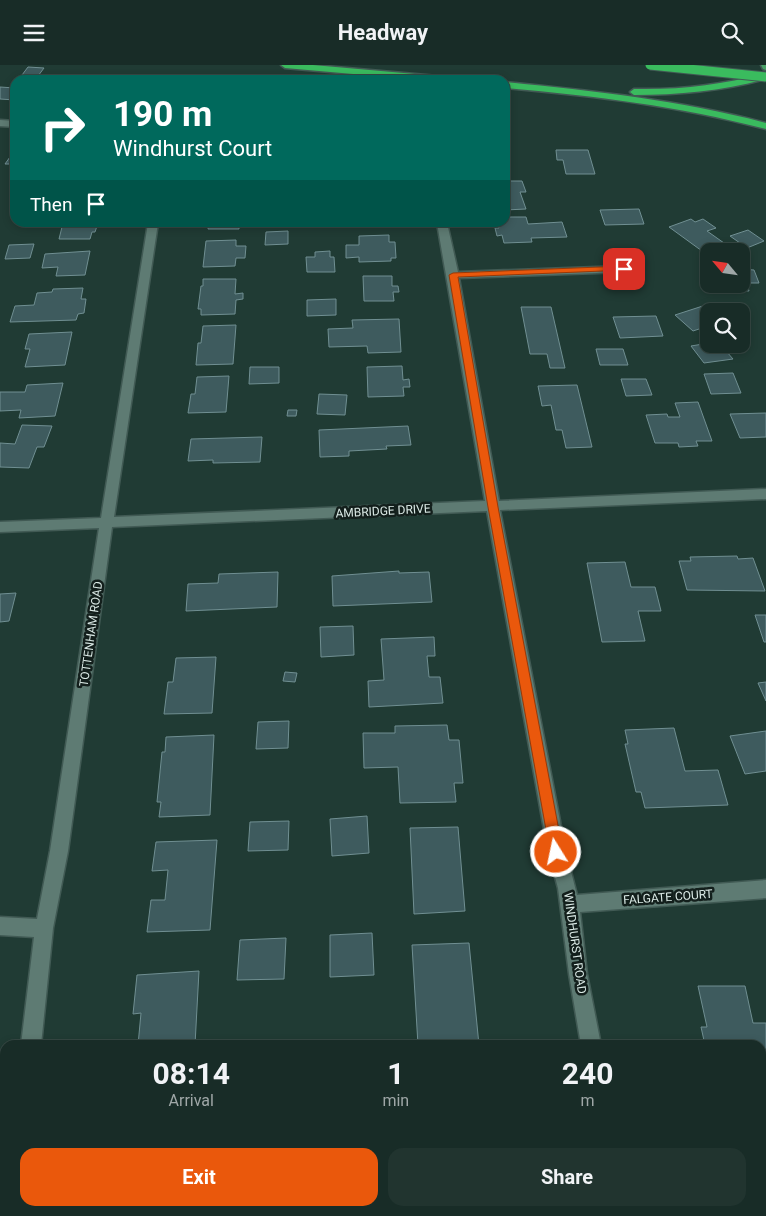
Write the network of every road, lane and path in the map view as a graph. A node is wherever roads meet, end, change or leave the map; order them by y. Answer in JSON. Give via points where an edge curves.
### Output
{"nodes":[{"id":1,"x":285,"y":65,"type":"edge"},
{"id":2,"x":648,"y":65,"type":"edge"},
{"id":3,"x":394,"y":75,"type":"edge"},
{"id":4,"x":766,"y":77,"type":"edge"},
{"id":5,"x":510,"y":85,"type":"edge"},
{"id":6,"x":577,"y":92,"type":"junction"},
{"id":7,"x":766,"y":125,"type":"edge"},
{"id":8,"x":152,"y":227,"type":"edge"},
{"id":9,"x":443,"y":227,"type":"edge"},
{"id":10,"x":624,"y":269,"type":"dead end"},
{"id":11,"x":453,"y":275,"type":"junction"},
{"id":12,"x":766,"y":494,"type":"edge"},
{"id":13,"x":493,"y":507,"type":"junction"},
{"id":14,"x":106,"y":523,"type":"junction"},
{"id":15,"x":0,"y":527,"type":"edge"},
{"id":16,"x":766,"y":889,"type":"edge"},
{"id":17,"x":570,"y":904,"type":"junction"},
{"id":18,"x":0,"y":927,"type":"edge"},
{"id":19,"x":44,"y":928,"type":"junction"},
{"id":20,"x":32,"y":1040,"type":"edge"},
{"id":21,"x":591,"y":1040,"type":"edge"}],
"edges":[{"from":1,"to":3,"type":"highway"},
{"from":2,"to":4,"type":"highway","bridge":true},
{"from":4,"to":6,"type":"highway","via":[[704,91]]},
{"from":5,"to":6,"type":"highway"},
{"from":6,"to":7,"type":"highway","via":[[724,113]]},
{"from":8,"to":14,"type":"street","name":"TOTTENHAM ROAD"},
{"from":9,"to":11,"type":"street","name":"WINDHURST ROAD"},
{"from":10,"to":11,"type":"street"},
{"from":11,"to":13,"type":"street","name":"WINDHURST ROAD"},
{"from":12,"to":13,"type":"street","name":"AMBRIDGE DRIVE"},
{"from":13,"to":14,"type":"street","name":"AMBRIDGE DRIVE"},
{"from":13,"to":17,"type":"street","name":"WINDHURST ROAD","via":[[556,852],[564,870]]},
{"from":14,"to":15,"type":"street","name":"AMBRIDGE DRIVE"},
{"from":14,"to":19,"type":"street","name":"TOTTENHAM ROAD","via":[[61,841]]},
{"from":16,"to":17,"type":"street","name":"FALGATE COURT"},
{"from":17,"to":21,"type":"street","name":"WINDHURST ROAD"},
{"from":18,"to":19,"type":"street"},
{"from":19,"to":20,"type":"street","name":"TOTTENHAM ROAD"}]}
